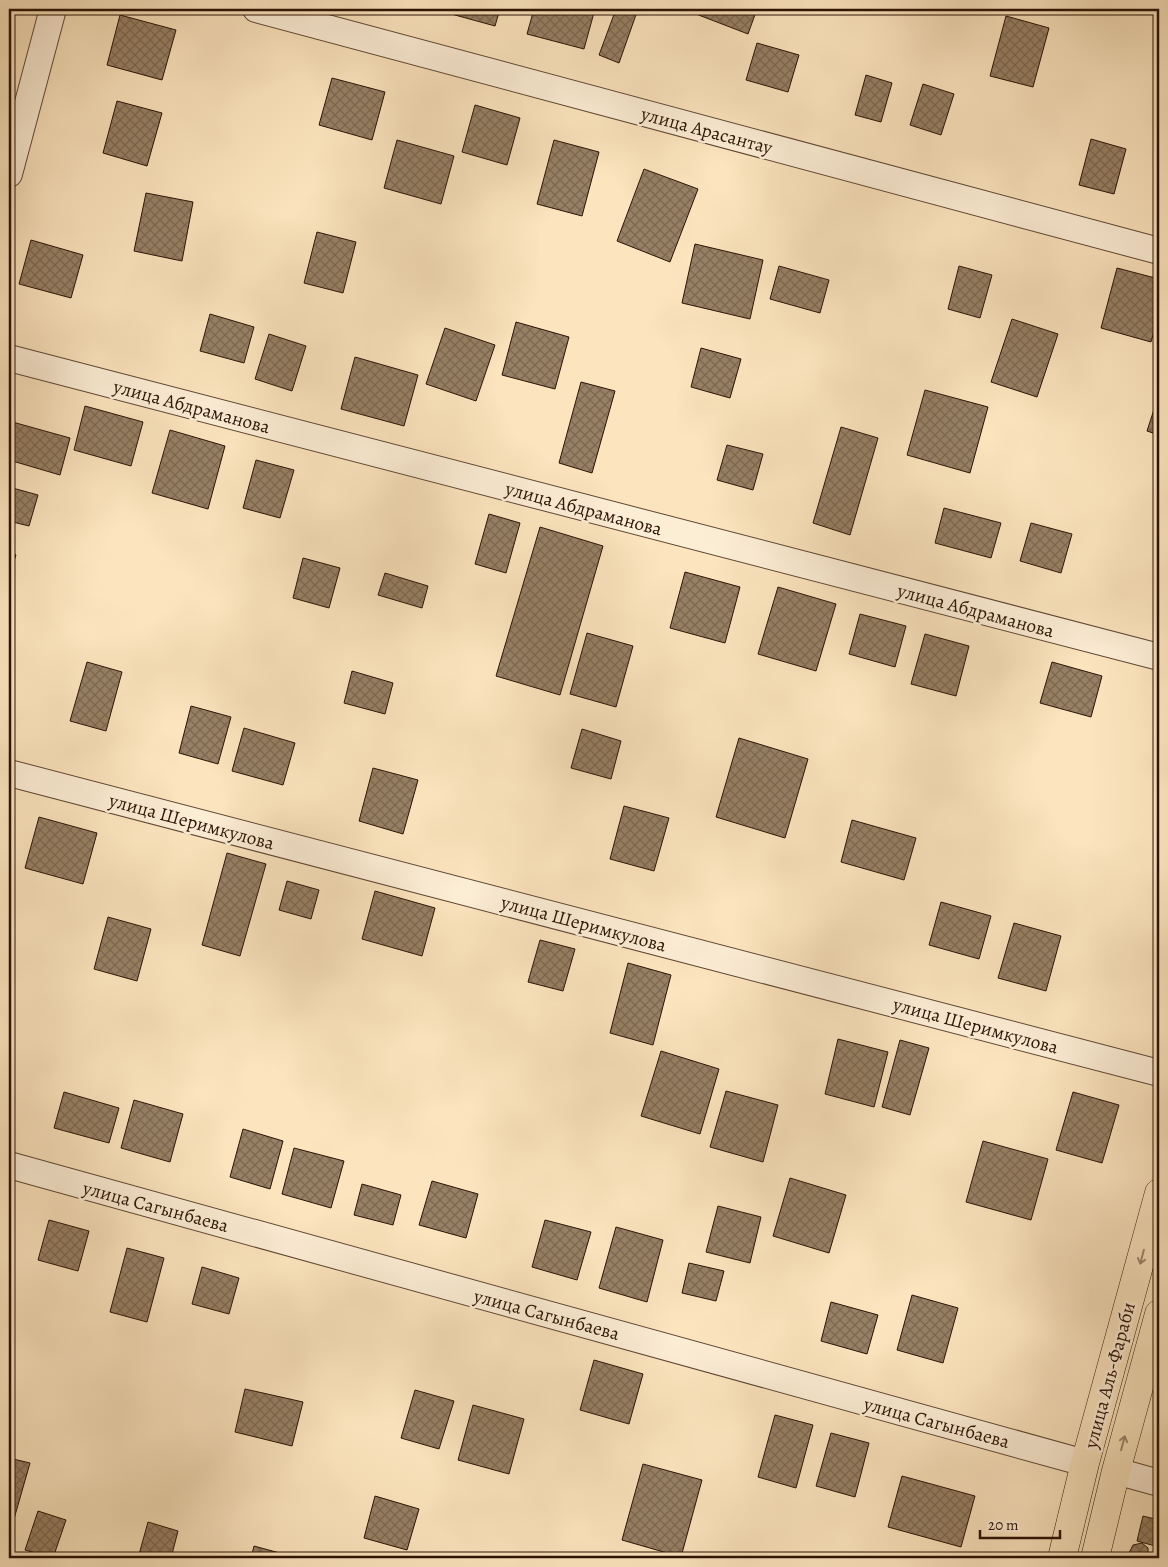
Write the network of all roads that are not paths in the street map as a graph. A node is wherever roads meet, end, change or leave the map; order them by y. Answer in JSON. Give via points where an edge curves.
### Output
{"nodes":[{"id":1,"x":53,"y":9,"type":"edge"},
{"id":2,"x":256,"y":9,"type":"edge"},
{"id":3,"x":9,"y":174,"type":"edge"},
{"id":4,"x":1159,"y":251,"type":"edge"},
{"id":5,"x":9,"y":358,"type":"edge"},
{"id":6,"x":1159,"y":657,"type":"edge"},
{"id":7,"x":9,"y":773,"type":"edge"},
{"id":8,"x":1159,"y":1073,"type":"edge"},
{"id":9,"x":9,"y":1166,"type":"edge"},
{"id":10,"x":1159,"y":1193,"type":"edge"},
{"id":11,"x":1159,"y":1314,"type":"edge"},
{"id":12,"x":1085,"y":1463,"type":"junction"},
{"id":13,"x":1116,"y":1471,"type":"junction"},
{"id":14,"x":1159,"y":1483,"type":"edge"},
{"id":15,"x":1062,"y":1558,"type":"edge"},
{"id":16,"x":1095,"y":1558,"type":"edge"}],
"edges":[{"from":1,"to":3,"type":"street"},
{"from":2,"to":4,"type":"street","name":"улица Арасантау"},
{"from":5,"to":6,"type":"street","name":"улица Абдраманова"},
{"from":7,"to":8,"type":"street","name":"улица Шеримкулова"},
{"from":9,"to":12,"type":"street","name":"улица Сагынбаева"},
{"from":10,"to":12,"type":"main road","name":"улица Аль-Фараби","one_way":true},
{"from":13,"to":11,"type":"main road","name":"улица Аль-Фараби","one_way":true},
{"from":12,"to":15,"type":"main road","name":"улица Аль-Фараби"},
{"from":13,"to":14,"type":"street"},
{"from":13,"to":16,"type":"main road","name":"улица Аль-Фараби"}]}
